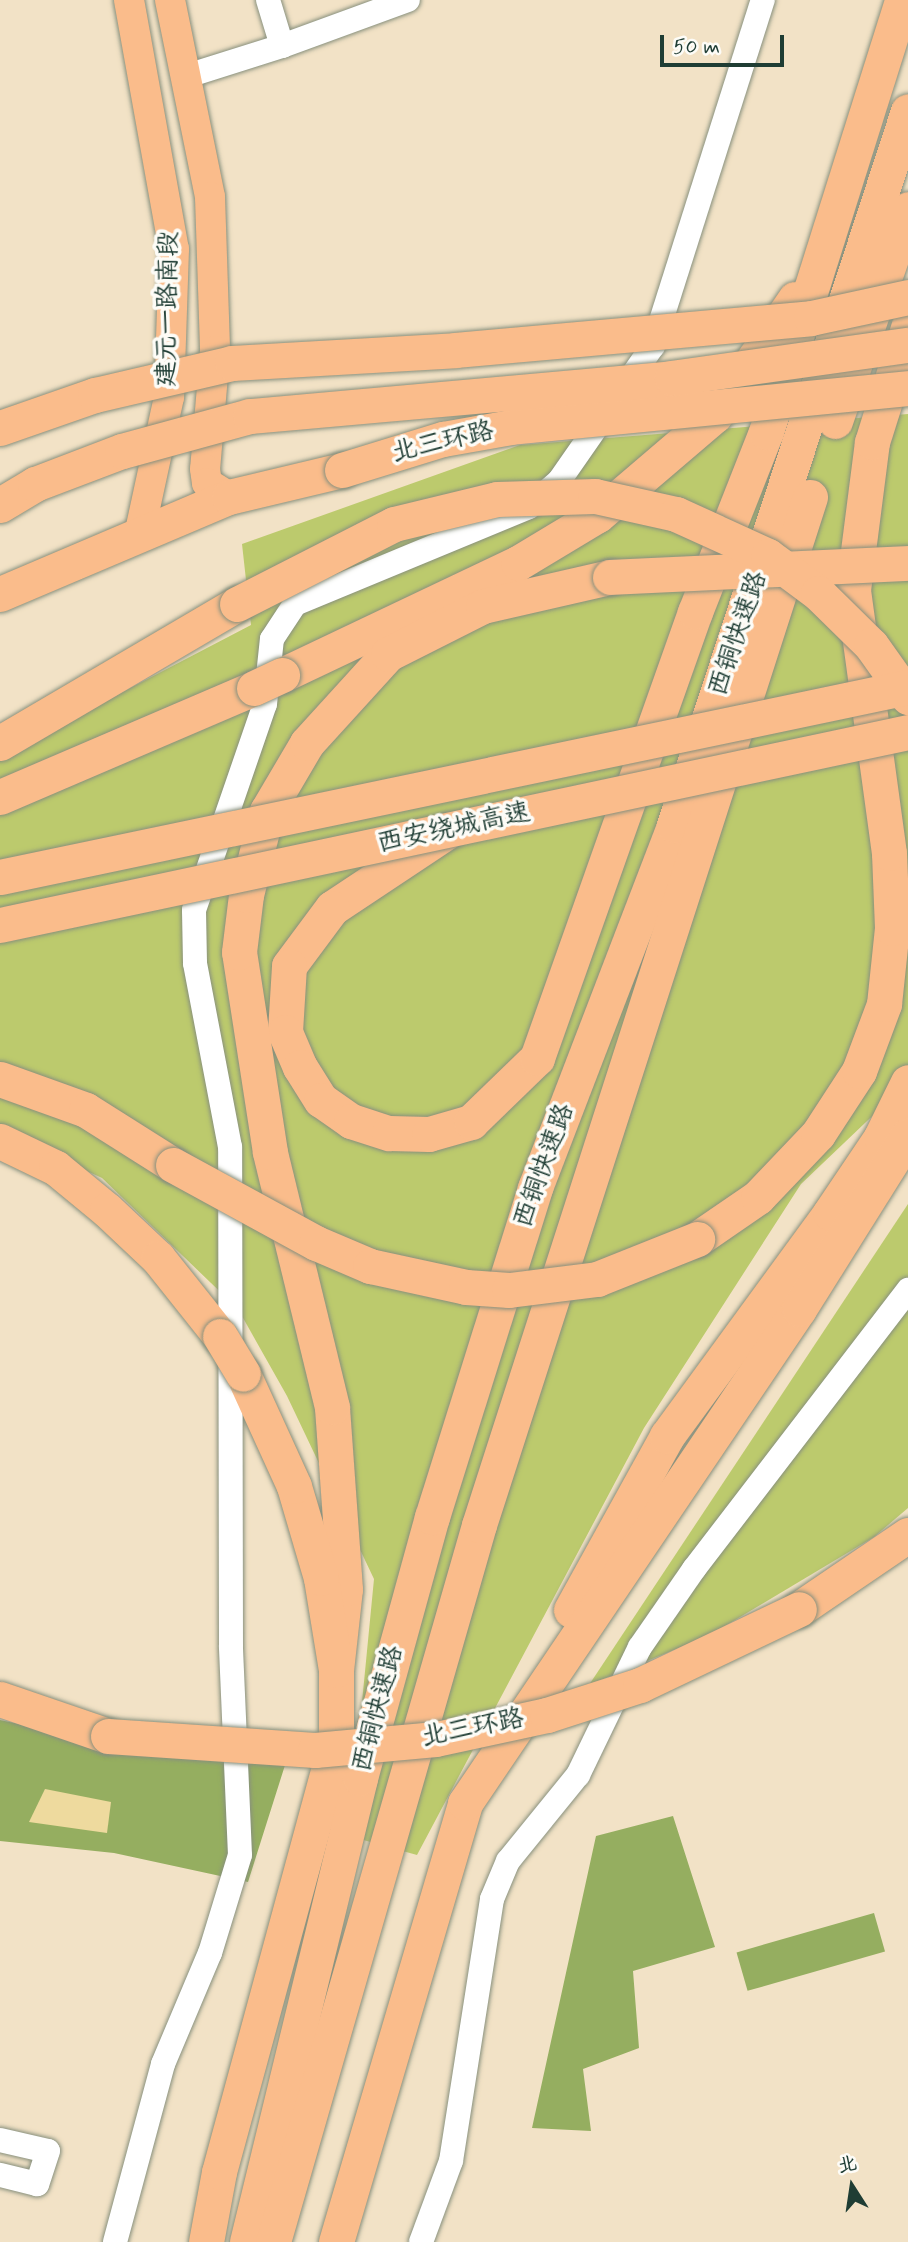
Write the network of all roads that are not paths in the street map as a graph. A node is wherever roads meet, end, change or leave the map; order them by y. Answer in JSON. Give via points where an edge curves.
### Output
{"nodes":[{"id":1,"x":130,"y":0,"type":"edge"},
{"id":2,"x":170,"y":0,"type":"edge"},
{"id":3,"x":268,"y":0,"type":"edge"},
{"id":4,"x":408,"y":0,"type":"edge"},
{"id":5,"x":763,"y":0,"type":"edge"},
{"id":6,"x":902,"y":0,"type":"edge"},
{"id":7,"x":282,"y":46,"type":"junction"},
{"id":8,"x":187,"y":76,"type":"junction"},
{"id":9,"x":908,"y":111,"type":"edge"},
{"id":10,"x":908,"y":209,"type":"edge"},
{"id":11,"x":828,"y":249,"type":"junction"},
{"id":12,"x":908,"y":297,"type":"edge"},
{"id":13,"x":908,"y":328,"type":"edge"},
{"id":14,"x":908,"y":345,"type":"edge"},
{"id":15,"x":908,"y":388,"type":"edge"},
{"id":16,"x":169,"y":397,"type":"junction"},
{"id":17,"x":209,"y":418,"type":"junction"},
{"id":18,"x":0,"y":428,"type":"edge"},
{"id":19,"x":229,"y":498,"type":"junction"},
{"id":20,"x":0,"y":505,"type":"edge"},
{"id":21,"x":139,"y":536,"type":"junction"},
{"id":22,"x":908,"y":563,"type":"edge"},
{"id":23,"x":0,"y":594,"type":"edge"},
{"id":24,"x":908,"y":687,"type":"edge"},
{"id":25,"x":908,"y":697,"type":"edge"},
{"id":26,"x":908,"y":732,"type":"edge"},
{"id":27,"x":0,"y":743,"type":"edge"},
{"id":28,"x":0,"y":797,"type":"edge"},
{"id":29,"x":448,"y":831,"type":"junction"},
{"id":30,"x":0,"y":877,"type":"edge"},
{"id":31,"x":0,"y":925,"type":"edge"},
{"id":32,"x":0,"y":1079,"type":"edge"},
{"id":33,"x":908,"y":1082,"type":"edge"},
{"id":34,"x":908,"y":1135,"type":"edge"},
{"id":35,"x":0,"y":1141,"type":"edge"},
{"id":36,"x":908,"y":1290,"type":"edge"},
{"id":37,"x":908,"y":1535,"type":"edge"},
{"id":38,"x":335,"y":1670,"type":"junction"},
{"id":39,"x":0,"y":1699,"type":"edge"},
{"id":40,"x":465,"y":1803,"type":"junction"},
{"id":41,"x":0,"y":2140,"type":"edge"},
{"id":42,"x":0,"y":2175,"type":"edge"},
{"id":43,"x":115,"y":2242,"type":"edge"},
{"id":44,"x":206,"y":2242,"type":"edge"},
{"id":45,"x":247,"y":2242,"type":"edge"},
{"id":46,"x":273,"y":2242,"type":"edge"},
{"id":47,"x":336,"y":2242,"type":"edge"},
{"id":48,"x":421,"y":2242,"type":"edge"}],
"edges":[{"from":1,"to":16,"type":"main road","name":"建元一路南段","via":[[174,249]]},
{"from":2,"to":8,"type":"main road","name":"建元一路南段"},
{"from":3,"to":7,"type":"street"},
{"from":4,"to":7,"type":"street"},
{"from":5,"to":43,"type":"street","via":[[653,346],[559,481],[529,507],[295,604],[272,639],[265,704],[194,910],[195,963],[230,1147],[231,1646],[240,1855],[209,1953],[163,2064]]},
{"from":6,"to":11,"type":"highway"},
{"from":7,"to":8,"type":"street"},
{"from":8,"to":17,"type":"main road","name":"建元一路南段","via":[[210,197],[216,297]]},
{"from":9,"to":45,"type":"highway","name":"西铜快速路","via":[[674,825],[534,1188],[436,1504],[360,1778]]},
{"from":10,"to":46,"type":"highway","name":"西铜快速路","via":[[700,828],[479,1525]]},
{"from":11,"to":28,"type":"highway","via":[[715,415],[667,462],[598,515],[518,563],[268,682]]},
{"from":11,"to":29,"type":"highway","via":[[537,1058],[471,1122],[429,1134],[389,1133],[351,1121],[321,1100],[300,1067],[285,1031],[289,966],[306,935],[332,908]]},
{"from":12,"to":18,"type":"highway","bridge":true,"via":[[811,318],[232,363],[95,395]]},
{"from":13,"to":32,"type":"highway","bridge":true,"via":[[872,442],[858,510],[853,590],[889,853],[892,928],[884,1004],[859,1071],[818,1134],[758,1197],[697,1239],[597,1279],[509,1290],[467,1287],[338,1252],[173,1165],[86,1110]]},
{"from":14,"to":20,"type":"highway","bridge":true,"via":[[672,378],[250,416],[122,451],[35,484]]},
{"from":15,"to":19,"type":"highway","name":"北三环路","bridge":true,"via":[[512,427],[443,439]]},
{"from":16,"to":17,"type":"main road","via":[[173,421]]},
{"from":16,"to":21,"type":"main road","name":"建元一路南段"},
{"from":17,"to":19,"type":"main road","name":"建元一路南段","via":[[207,483]]},
{"from":19,"to":21,"type":"highway","name":"北三环路"},
{"from":21,"to":23,"type":"highway","name":"北三环路"},
{"from":22,"to":38,"type":"highway","bridge":true,"via":[[610,577],[483,606],[388,654],[307,743],[264,823],[239,952],[270,1152],[332,1407],[345,1589]]},
{"from":24,"to":30,"type":"highway","name":"西安绕城高速","bridge":true},
{"from":25,"to":27,"type":"highway","bridge":true,"via":[[871,645],[818,593],[768,556],[676,514],[595,496],[497,499],[394,524],[237,604]]},
{"from":26,"to":29,"type":"highway","name":"西安绕城高速","bridge":true},
{"from":29,"to":31,"type":"highway","name":"西安绕城高速","bridge":true},
{"from":33,"to":40,"type":"highway","via":[[881,1137],[830,1213],[667,1436]]},
{"from":34,"to":40,"type":"highway","via":[[799,1309]]},
{"from":35,"to":38,"type":"highway","bridge":true,"via":[[56,1168],[107,1210],[158,1258],[220,1336],[243,1374],[294,1486],[321,1578]]},
{"from":36,"to":48,"type":"street","via":[[694,1569],[640,1647],[578,1775],[508,1860],[492,1899],[451,2161]]},
{"from":37,"to":39,"type":"highway","name":"北三环路","bridge":true,"via":[[800,1609],[640,1685],[547,1715],[436,1739],[315,1750],[108,1736]]},
{"from":38,"to":44,"type":"highway","via":[[336,1741],[219,2172]]},
{"from":40,"to":47,"type":"highway"},
{"from":41,"to":42,"type":"street","via":[[48,2151],[37,2184]]}]}
